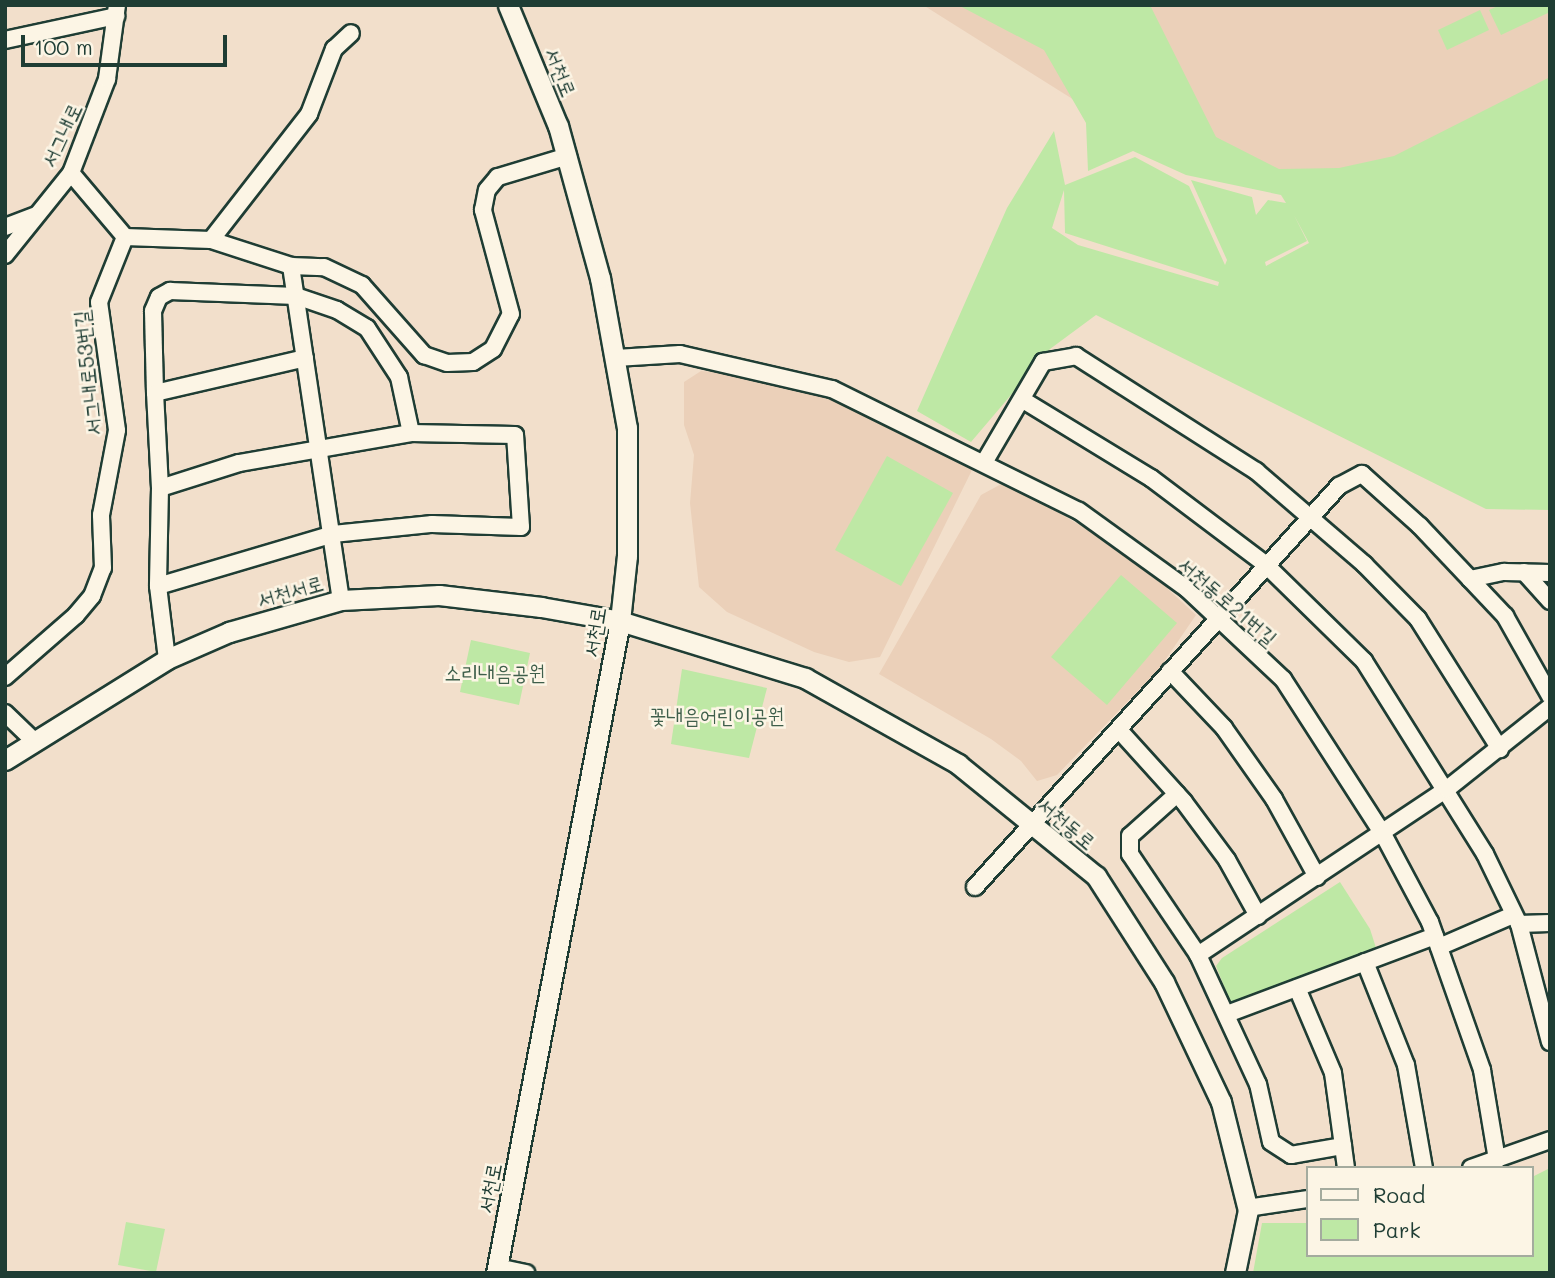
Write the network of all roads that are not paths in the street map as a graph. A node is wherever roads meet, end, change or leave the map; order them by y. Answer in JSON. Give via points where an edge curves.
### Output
{"nodes":[{"id":1,"x":508,"y":5,"type":"edge"},
{"id":2,"x":116,"y":11,"type":"edge"},
{"id":3,"x":351,"y":33,"type":"dead end"},
{"id":4,"x":5,"y":40,"type":"edge"},
{"id":5,"x":568,"y":156,"type":"junction"},
{"id":6,"x":71,"y":173,"type":"junction"},
{"id":7,"x":38,"y":214,"type":"junction"},
{"id":8,"x":5,"y":227,"type":"edge"},
{"id":9,"x":125,"y":237,"type":"junction"},
{"id":10,"x":211,"y":240,"type":"junction"},
{"id":11,"x":5,"y":255,"type":"edge"},
{"id":12,"x":291,"y":267,"type":"junction"},
{"id":13,"x":296,"y":296,"type":"junction"},
{"id":14,"x":305,"y":358,"type":"junction"},
{"id":15,"x":616,"y":358,"type":"junction"},
{"id":16,"x":155,"y":393,"type":"junction"},
{"id":17,"x":1023,"y":400,"type":"junction"},
{"id":18,"x":411,"y":433,"type":"junction"},
{"id":19,"x":319,"y":447,"type":"junction"},
{"id":20,"x":985,"y":461,"type":"junction"},
{"id":21,"x":160,"y":488,"type":"junction"},
{"id":22,"x":1310,"y":516,"type":"junction"},
{"id":23,"x":333,"y":534,"type":"junction"},
{"id":24,"x":1265,"y":564,"type":"junction"},
{"id":25,"x":1524,"y":572,"type":"junction"},
{"id":26,"x":1550,"y":573,"type":"edge"},
{"id":27,"x":1470,"y":579,"type":"junction"},
{"id":28,"x":158,"y":586,"type":"junction"},
{"id":29,"x":341,"y":600,"type":"junction"},
{"id":30,"x":1550,"y":601,"type":"edge"},
{"id":31,"x":1218,"y":618,"type":"junction"},
{"id":32,"x":620,"y":621,"type":"junction"},
{"id":33,"x":167,"y":659,"type":"junction"},
{"id":34,"x":1170,"y":671,"type":"junction"},
{"id":35,"x":5,"y":677,"type":"edge"},
{"id":36,"x":1549,"y":697,"type":"edge"},
{"id":37,"x":5,"y":713,"type":"edge"},
{"id":38,"x":1119,"y":730,"type":"junction"},
{"id":39,"x":33,"y":740,"type":"junction"},
{"id":40,"x":1500,"y":749,"type":"junction"},
{"id":41,"x":5,"y":760,"type":"edge"},
{"id":42,"x":1447,"y":789,"type":"junction"},
{"id":43,"x":1177,"y":794,"type":"junction"},
{"id":44,"x":1033,"y":824,"type":"junction"},
{"id":45,"x":1383,"y":834,"type":"junction"},
{"id":46,"x":1317,"y":877,"type":"junction"},
{"id":47,"x":975,"y":887,"type":"dead end"},
{"id":48,"x":1258,"y":916,"type":"junction"},
{"id":49,"x":1516,"y":920,"type":"junction"},
{"id":50,"x":1550,"y":923,"type":"edge"},
{"id":51,"x":1437,"y":942,"type":"junction"},
{"id":52,"x":1198,"y":955,"type":"junction"},
{"id":53,"x":1365,"y":962,"type":"junction"},
{"id":54,"x":1297,"y":988,"type":"junction"},
{"id":55,"x":1227,"y":1014,"type":"junction"},
{"id":56,"x":1550,"y":1042,"type":"edge"},
{"id":57,"x":1550,"y":1140,"type":"edge"},
{"id":58,"x":1343,"y":1146,"type":"junction"},
{"id":59,"x":1497,"y":1160,"type":"junction"},
{"id":60,"x":1346,"y":1166,"type":"edge"},
{"id":61,"x":1424,"y":1166,"type":"edge"},
{"id":62,"x":1478,"y":1166,"type":"edge"},
{"id":63,"x":1306,"y":1199,"type":"edge"},
{"id":64,"x":1247,"y":1208,"type":"junction"},
{"id":65,"x":496,"y":1270,"type":"edge"},
{"id":66,"x":526,"y":1273,"type":"edge"},
{"id":67,"x":1235,"y":1273,"type":"edge"}],
"edges":[{"from":1,"to":5,"type":"street","name":"서천로"},
{"from":2,"to":4,"type":"street","name":"서그내로"},
{"from":2,"to":6,"type":"street","name":"서그내로","via":[[107,79]]},
{"from":3,"to":10,"type":"street","via":[[334,49],[309,114]]},
{"from":5,"to":12,"type":"street","via":[[498,177],[487,190],[483,210],[511,314],[493,349],[473,362],[447,363],[424,355],[362,285],[324,267]]},
{"from":5,"to":15,"type":"street","name":"서천로"},
{"from":6,"to":7,"type":"street","name":"서그내로"},
{"from":6,"to":9,"type":"street"},
{"from":7,"to":8,"type":"street"},
{"from":7,"to":11,"type":"street","name":"서그내로"},
{"from":9,"to":10,"type":"street"},
{"from":9,"to":35,"type":"street","name":"서그내로53번길","via":[[99,302],[117,430],[101,515],[103,568],[92,596],[76,615]]},
{"from":10,"to":12,"type":"street"},
{"from":12,"to":13,"type":"street"},
{"from":13,"to":14,"type":"street"},
{"from":13,"to":16,"type":"street","via":[[170,291],[159,297],[153,311]]},
{"from":13,"to":18,"type":"street","via":[[337,310],[367,328],[398,377]]},
{"from":14,"to":16,"type":"street"},
{"from":14,"to":19,"type":"street"},
{"from":15,"to":20,"type":"street","name":"서천동로21번길","via":[[680,354],[832,389]]},
{"from":15,"to":32,"type":"street","name":"서천로","via":[[627,428],[626,556]]},
{"from":16,"to":21,"type":"street"},
{"from":17,"to":20,"type":"street"},
{"from":17,"to":22,"type":"street","via":[[1043,362],[1076,356],[1256,471]]},
{"from":17,"to":24,"type":"street","via":[[1151,478]]},
{"from":18,"to":19,"type":"street"},
{"from":18,"to":23,"type":"street","via":[[515,435],[521,527],[432,524]]},
{"from":19,"to":21,"type":"street","via":[[239,463]]},
{"from":19,"to":23,"type":"street"},
{"from":20,"to":31,"type":"street","name":"서천동로21번길","via":[[1079,511],[1187,589]]},
{"from":21,"to":28,"type":"street"},
{"from":22,"to":24,"type":"street"},
{"from":22,"to":27,"type":"street","via":[[1339,486],[1362,474]]},
{"from":22,"to":40,"type":"street","via":[[1419,619]]},
{"from":23,"to":28,"type":"street"},
{"from":23,"to":29,"type":"street"},
{"from":24,"to":31,"type":"street"},
{"from":24,"to":42,"type":"street","via":[[1364,661]]},
{"from":25,"to":26,"type":"street"},
{"from":25,"to":27,"type":"street"},
{"from":25,"to":30,"type":"street"},
{"from":27,"to":36,"type":"street","via":[[1505,616]]},
{"from":28,"to":33,"type":"street"},
{"from":29,"to":32,"type":"street","name":"서천서로","via":[[439,596],[517,603]]},
{"from":29,"to":33,"type":"street","name":"서천서로","via":[[229,632]]},
{"from":31,"to":34,"type":"street"},
{"from":31,"to":45,"type":"street","name":"서천동로21번길","via":[[1283,679]]},
{"from":32,"to":44,"type":"street","name":"서천동로","via":[[805,678],[958,764]]},
{"from":32,"to":65,"type":"street","name":"서천로"},
{"from":33,"to":39,"type":"street","name":"서천서로"},
{"from":34,"to":38,"type":"street"},
{"from":34,"to":46,"type":"street","via":[[1224,729],[1273,799]]},
{"from":36,"to":40,"type":"street"},
{"from":37,"to":39,"type":"street"},
{"from":38,"to":43,"type":"street"},
{"from":38,"to":44,"type":"street"},
{"from":39,"to":41,"type":"street","name":"서천서로"},
{"from":40,"to":42,"type":"street"},
{"from":42,"to":45,"type":"street"},
{"from":42,"to":49,"type":"street"},
{"from":43,"to":48,"type":"street","via":[[1227,860]]},
{"from":43,"to":52,"type":"street","via":[[1130,836],[1130,854]]},
{"from":44,"to":47,"type":"street"},
{"from":44,"to":64,"type":"street","name":"서천동로","via":[[1096,876],[1170,992],[1221,1102]]},
{"from":45,"to":46,"type":"street"},
{"from":45,"to":51,"type":"street","name":"서천동로21번길"},
{"from":46,"to":48,"type":"street"},
{"from":48,"to":52,"type":"street"},
{"from":49,"to":50,"type":"street"},
{"from":49,"to":51,"type":"street"},
{"from":49,"to":56,"type":"street"},
{"from":51,"to":53,"type":"street"},
{"from":51,"to":59,"type":"street","name":"서천동로21번길","via":[[1482,1070]]},
{"from":52,"to":55,"type":"street"},
{"from":53,"to":54,"type":"street"},
{"from":53,"to":61,"type":"street","via":[[1406,1065]]},
{"from":54,"to":55,"type":"street"},
{"from":54,"to":58,"type":"street","via":[[1333,1073]]},
{"from":55,"to":58,"type":"street","via":[[1258,1084],[1271,1142],[1290,1154]]},
{"from":57,"to":59,"type":"street"},
{"from":58,"to":60,"type":"street"},
{"from":59,"to":62,"type":"street"},
{"from":63,"to":64,"type":"street"},
{"from":64,"to":67,"type":"street","name":"서천동로"},
{"from":65,"to":66,"type":"street"}]}
